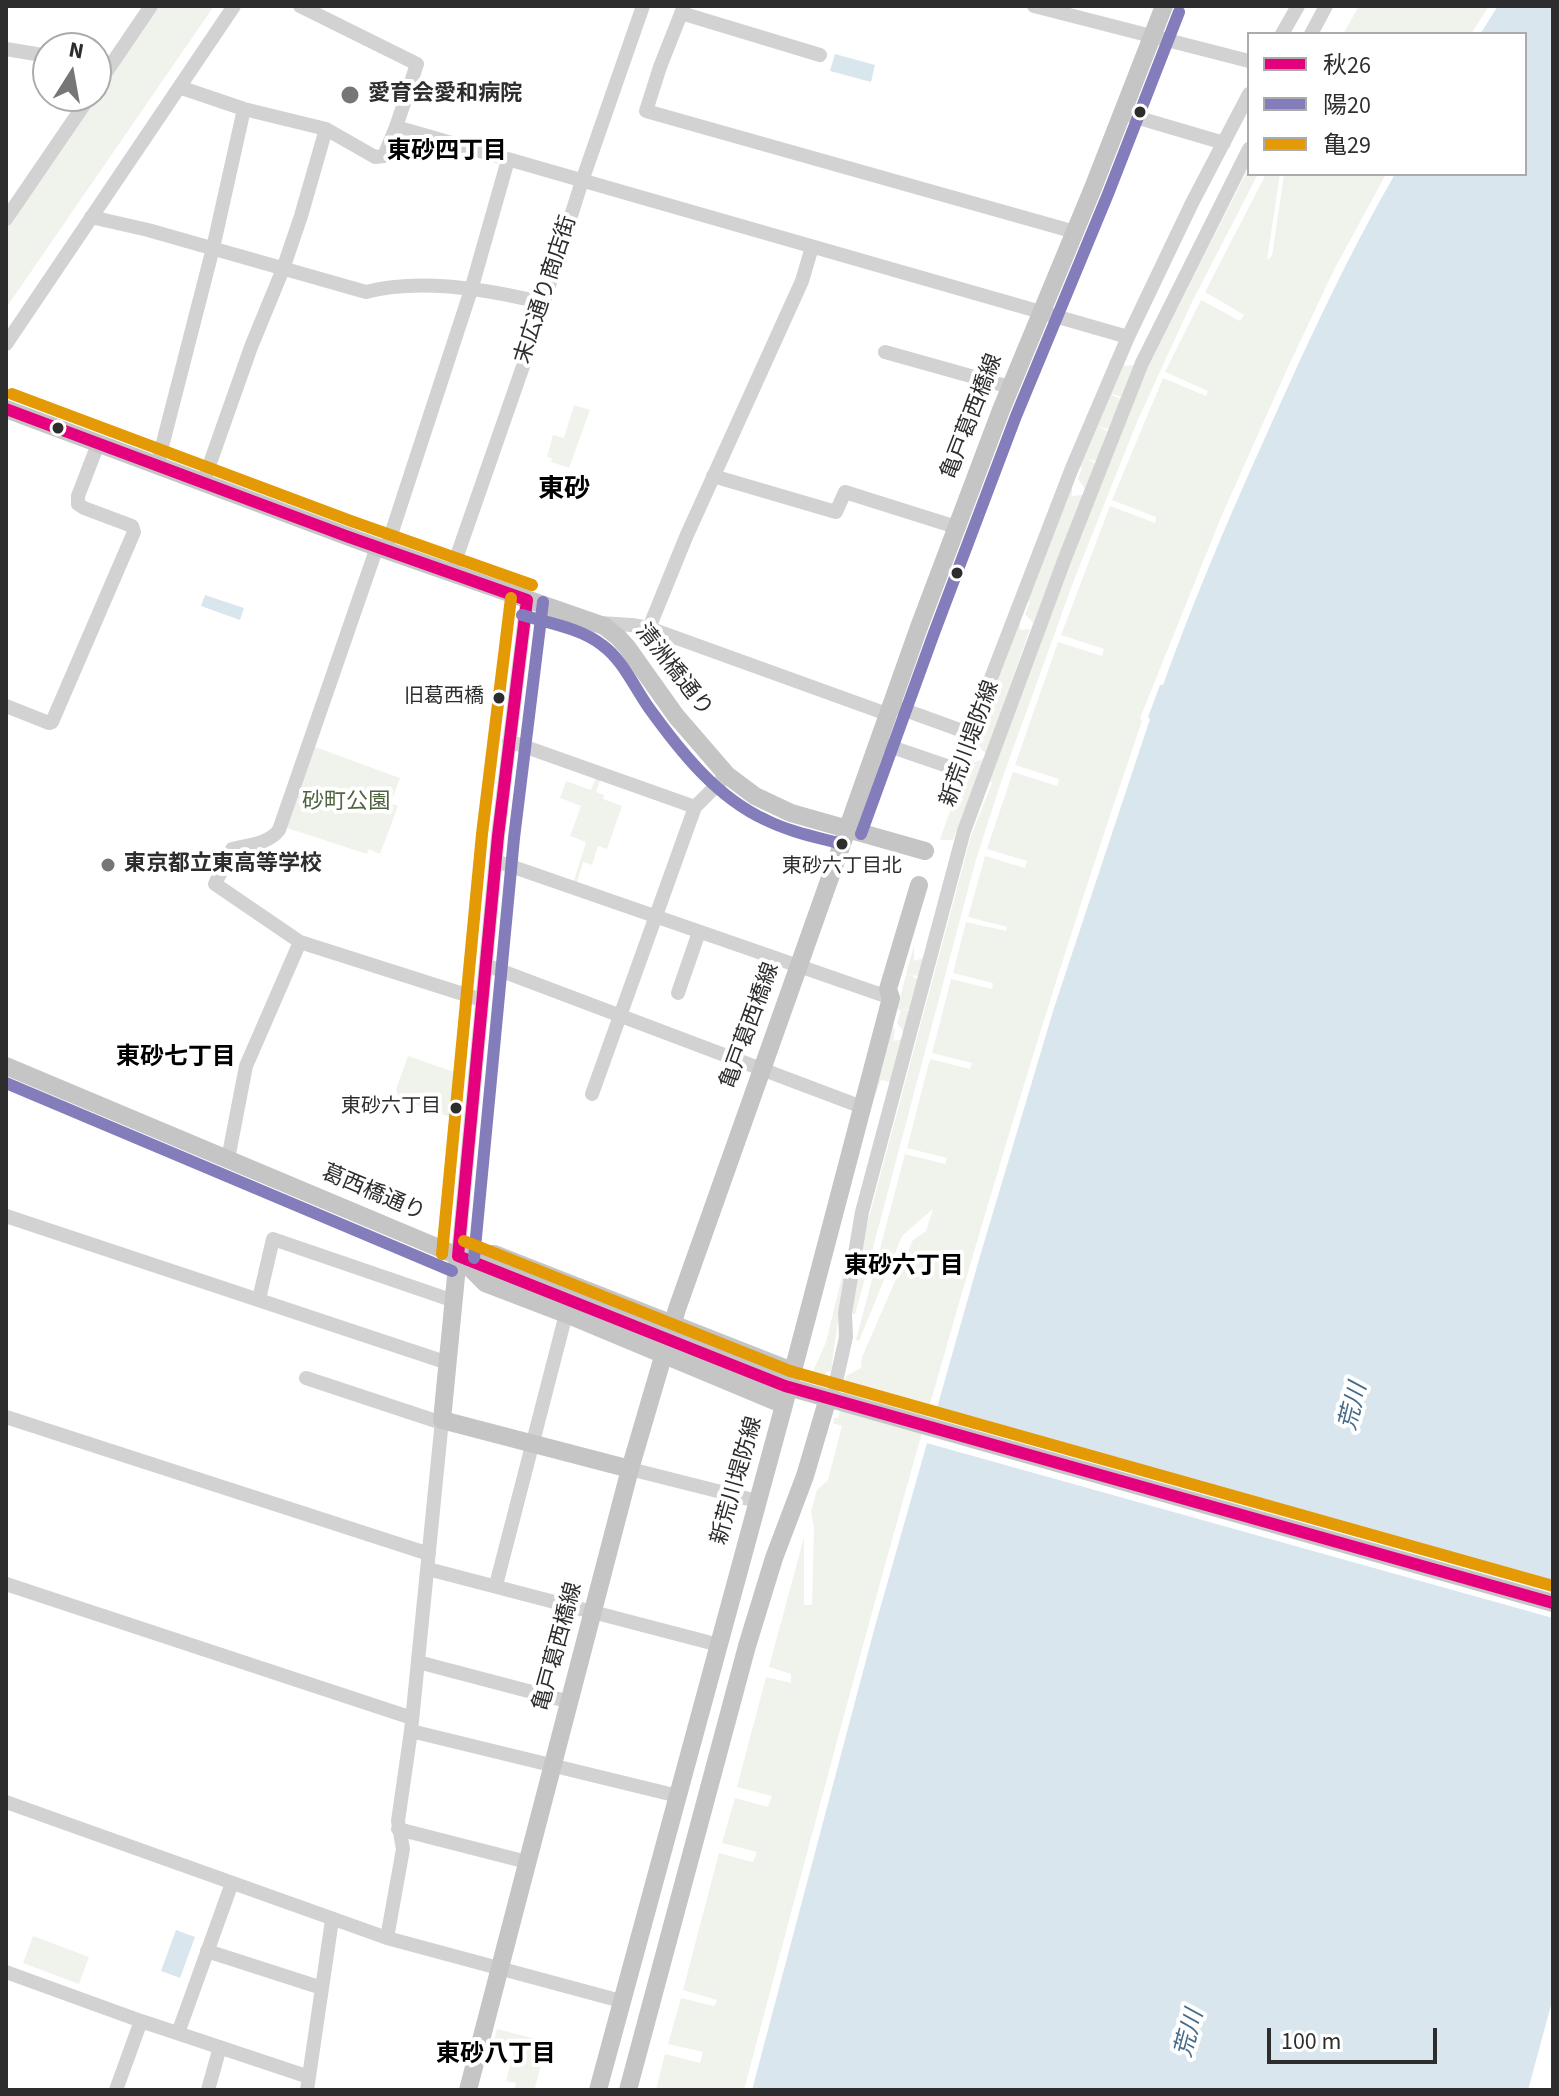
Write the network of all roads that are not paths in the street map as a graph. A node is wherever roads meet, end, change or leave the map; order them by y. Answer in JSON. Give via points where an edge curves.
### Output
{"nodes":[{"id":1,"x":151,"y":6,"type":"edge"},
{"id":2,"x":234,"y":6,"type":"edge"},
{"id":3,"x":300,"y":6,"type":"edge"},
{"id":4,"x":1034,"y":6,"type":"edge"},
{"id":5,"x":1164,"y":6,"type":"edge"},
{"id":6,"x":1298,"y":6,"type":"edge"},
{"id":7,"x":1326,"y":6,"type":"edge"},
{"id":8,"x":639,"y":7,"type":"edge"},
{"id":9,"x":682,"y":10,"type":"edge"},
{"id":10,"x":1283,"y":32,"type":"edge"},
{"id":11,"x":1312,"y":32,"type":"edge"},
{"id":12,"x":1153,"y":35,"type":"junction"},
{"id":13,"x":6,"y":49,"type":"edge"},
{"id":14,"x":32,"y":53,"type":"edge"},
{"id":15,"x":112,"y":54,"type":"edge"},
{"id":16,"x":820,"y":55,"type":"dead end"},
{"id":17,"x":1247,"y":60,"type":"edge"},
{"id":18,"x":179,"y":87,"type":"junction"},
{"id":19,"x":1247,"y":98,"type":"edge"},
{"id":20,"x":244,"y":109,"type":"junction"},
{"id":21,"x":79,"y":112,"type":"edge"},
{"id":22,"x":1122,"y":113,"type":"junction"},
{"id":23,"x":396,"y":127,"type":"junction"},
{"id":24,"x":326,"y":129,"type":"junction"},
{"id":25,"x":1224,"y":143,"type":"junction"},
{"id":26,"x":1247,"y":153,"type":"edge"},
{"id":27,"x":508,"y":160,"type":"junction"},
{"id":28,"x":582,"y":181,"type":"junction"},
{"id":29,"x":91,"y":217,"type":"junction"},
{"id":30,"x":6,"y":218,"type":"edge"},
{"id":31,"x":1075,"y":232,"type":"junction"},
{"id":32,"x":812,"y":247,"type":"junction"},
{"id":33,"x":213,"y":248,"type":"junction"},
{"id":34,"x":283,"y":269,"type":"junction"},
{"id":35,"x":471,"y":290,"type":"junction"},
{"id":36,"x":543,"y":303,"type":"junction"},
{"id":37,"x":1041,"y":311,"type":"junction"},
{"id":38,"x":1128,"y":337,"type":"junction"},
{"id":39,"x":6,"y":344,"type":"edge"},
{"id":40,"x":885,"y":352,"type":"dead end"},
{"id":41,"x":1010,"y":387,"type":"junction"},
{"id":42,"x":6,"y":409,"type":"edge"},
{"id":43,"x":98,"y":444,"type":"junction"},
{"id":44,"x":157,"y":466,"type":"junction"},
{"id":45,"x":713,"y":476,"type":"junction"},
{"id":46,"x":203,"y":483,"type":"junction"},
{"id":47,"x":956,"y":527,"type":"junction"},
{"id":48,"x":382,"y":549,"type":"junction"},
{"id":49,"x":451,"y":573,"type":"junction"},
{"id":50,"x":527,"y":600,"type":"junction"},
{"id":51,"x":595,"y":623,"type":"junction"},
{"id":52,"x":649,"y":628,"type":"junction"},
{"id":53,"x":6,"y":706,"type":"edge"},
{"id":54,"x":889,"y":709,"type":"junction"},
{"id":55,"x":971,"y":734,"type":"junction"},
{"id":56,"x":509,"y":741,"type":"junction"},
{"id":57,"x":877,"y":742,"type":"junction"},
{"id":58,"x":727,"y":775,"type":"junction"},
{"id":59,"x":695,"y":807,"type":"junction"},
{"id":60,"x":846,"y":829,"type":"junction"},
{"id":61,"x":925,"y":851,"type":"dead end"},
{"id":62,"x":496,"y":861,"type":"junction"},
{"id":63,"x":919,"y":885,"type":"dead end"},
{"id":64,"x":656,"y":918,"type":"junction"},
{"id":65,"x":699,"y":932,"type":"junction"},
{"id":66,"x":300,"y":942,"type":"junction"},
{"id":67,"x":486,"y":965,"type":"junction"},
{"id":68,"x":798,"y":966,"type":"junction"},
{"id":69,"x":678,"y":993,"type":"dead end"},
{"id":70,"x":891,"y":998,"type":"junction"},
{"id":71,"x":482,"y":1000,"type":"junction"},
{"id":72,"x":621,"y":1015,"type":"junction"},
{"id":73,"x":6,"y":1066,"type":"edge"},
{"id":74,"x":761,"y":1069,"type":"junction"},
{"id":75,"x":592,"y":1094,"type":"dead end"},
{"id":76,"x":862,"y":1107,"type":"junction"},
{"id":77,"x":228,"y":1159,"type":"junction"},
{"id":78,"x":6,"y":1216,"type":"edge"},
{"id":79,"x":458,"y":1256,"type":"junction"},
{"id":80,"x":259,"y":1299,"type":"junction"},
{"id":81,"x":454,"y":1301,"type":"junction"},
{"id":82,"x":566,"y":1314,"type":"junction"},
{"id":83,"x":672,"y":1323,"type":"junction"},
{"id":84,"x":663,"y":1355,"type":"junction"},
{"id":85,"x":448,"y":1363,"type":"junction"},
{"id":86,"x":792,"y":1371,"type":"junction"},
{"id":87,"x":306,"y":1378,"type":"dead end"},
{"id":88,"x":829,"y":1395,"type":"junction"},
{"id":89,"x":784,"y":1405,"type":"junction"},
{"id":90,"x":6,"y":1417,"type":"edge"},
{"id":91,"x":442,"y":1422,"type":"junction"},
{"id":92,"x":533,"y":1444,"type":"junction"},
{"id":93,"x":630,"y":1469,"type":"junction"},
{"id":94,"x":757,"y":1501,"type":"junction"},
{"id":95,"x":428,"y":1562,"type":"junction"},
{"id":96,"x":6,"y":1584,"type":"edge"},
{"id":97,"x":496,"y":1585,"type":"junction"},
{"id":98,"x":1553,"y":1603,"type":"edge"},
{"id":99,"x":593,"y":1612,"type":"junction"},
{"id":100,"x":719,"y":1645,"type":"junction"},
{"id":101,"x":418,"y":1662,"type":"junction"},
{"id":102,"x":570,"y":1702,"type":"junction"},
{"id":103,"x":412,"y":1724,"type":"junction"},
{"id":104,"x":552,"y":1766,"type":"junction"},
{"id":105,"x":678,"y":1796,"type":"junction"},
{"id":106,"x":6,"y":1802,"type":"edge"},
{"id":107,"x":398,"y":1829,"type":"junction"},
{"id":108,"x":527,"y":1862,"type":"junction"},
{"id":109,"x":232,"y":1883,"type":"junction"},
{"id":110,"x":332,"y":1920,"type":"junction"},
{"id":111,"x":387,"y":1938,"type":"junction"},
{"id":112,"x":207,"y":1951,"type":"junction"},
{"id":113,"x":499,"y":1969,"type":"junction"},
{"id":114,"x":6,"y":1972,"type":"edge"},
{"id":115,"x":322,"y":1988,"type":"junction"},
{"id":116,"x":621,"y":2001,"type":"junction"},
{"id":117,"x":141,"y":2021,"type":"junction"},
{"id":118,"x":178,"y":2033,"type":"junction"},
{"id":119,"x":220,"y":2047,"type":"junction"},
{"id":120,"x":308,"y":2083,"type":"edge"},
{"id":121,"x":116,"y":2090,"type":"edge"},
{"id":122,"x":208,"y":2090,"type":"edge"},
{"id":123,"x":468,"y":2090,"type":"edge"},
{"id":124,"x":598,"y":2090,"type":"edge"},
{"id":125,"x":628,"y":2090,"type":"edge"}],
"edges":[{"from":1,"to":15,"type":"street"},
{"from":2,"to":18,"type":"street"},
{"from":3,"to":23,"type":"street","via":[[417,64]]},
{"from":4,"to":12,"type":"street"},
{"from":5,"to":12,"type":"main road","name":"亀戸葛西橋線"},
{"from":6,"to":10,"type":"street"},
{"from":7,"to":11,"type":"street"},
{"from":8,"to":28,"type":"street","name":"末広通り商店街"},
{"from":9,"to":16,"type":"street"},
{"from":9,"to":31,"type":"street","via":[[646,111]]},
{"from":12,"to":17,"type":"street"},
{"from":12,"to":22,"type":"main road","name":"亀戸葛西橋線"},
{"from":13,"to":14,"type":"street"},
{"from":18,"to":20,"type":"street"},
{"from":18,"to":29,"type":"street"},
{"from":19,"to":25,"type":"street"},
{"from":20,"to":24,"type":"street"},
{"from":20,"to":33,"type":"street"},
{"from":21,"to":30,"type":"street"},
{"from":22,"to":25,"type":"street"},
{"from":22,"to":31,"type":"main road","name":"亀戸葛西橋線"},
{"from":23,"to":24,"type":"street","via":[[384,156],[375,157]]},
{"from":23,"to":27,"type":"street"},
{"from":24,"to":34,"type":"street"},
{"from":25,"to":38,"type":"street"},
{"from":26,"to":88,"type":"street","name":"新荒川堤防線","via":[[1142,363],[964,831],[862,1212],[845,1313],[846,1337]]},
{"from":27,"to":28,"type":"street"},
{"from":27,"to":35,"type":"street"},
{"from":28,"to":32,"type":"street"},
{"from":28,"to":36,"type":"street","name":"末広通り商店街"},
{"from":29,"to":33,"type":"street"},
{"from":29,"to":39,"type":"street"},
{"from":31,"to":37,"type":"main road","name":"亀戸葛西橋線"},
{"from":32,"to":37,"type":"street"},
{"from":32,"to":45,"type":"street","via":[[802,281]]},
{"from":33,"to":34,"type":"street"},
{"from":33,"to":44,"type":"street"},
{"from":34,"to":35,"type":"street","via":[[366,292],[426,286]]},
{"from":34,"to":46,"type":"street"},
{"from":35,"to":36,"type":"street"},
{"from":35,"to":48,"type":"street"},
{"from":36,"to":49,"type":"street","name":"末広通り商店街"},
{"from":37,"to":38,"type":"street"},
{"from":37,"to":41,"type":"main road","name":"亀戸葛西橋線"},
{"from":38,"to":55,"type":"street"},
{"from":40,"to":41,"type":"street"},
{"from":41,"to":47,"type":"main road","name":"亀戸葛西橋線"},
{"from":42,"to":43,"type":"main road","name":"清洲橋通り"},
{"from":43,"to":44,"type":"main road","name":"清洲橋通り"},
{"from":43,"to":53,"type":"street","via":[[78,504],[132,526],[134,532],[52,722]]},
{"from":44,"to":46,"type":"main road","name":"清洲橋通り"},
{"from":45,"to":47,"type":"street","via":[[836,512],[845,492]]},
{"from":45,"to":52,"type":"street"},
{"from":46,"to":48,"type":"main road","name":"清洲橋通り"},
{"from":47,"to":54,"type":"main road","name":"亀戸葛西橋線"},
{"from":48,"to":49,"type":"main road","name":"清洲橋通り"},
{"from":48,"to":66,"type":"street","via":[[279,830],[265,841],[232,849],[215,884]]},
{"from":49,"to":50,"type":"main road","name":"清洲橋通り"},
{"from":50,"to":51,"type":"main road","name":"清洲橋通り"},
{"from":50,"to":56,"type":"street"},
{"from":51,"to":52,"type":"street"},
{"from":51,"to":58,"type":"main road","name":"清洲橋通り","via":[[627,647]]},
{"from":52,"to":54,"type":"street"},
{"from":54,"to":55,"type":"street"},
{"from":54,"to":57,"type":"main road","name":"亀戸葛西橋線"},
{"from":55,"to":57,"type":"street","via":[[956,769]]},
{"from":56,"to":59,"type":"street"},
{"from":56,"to":62,"type":"street"},
{"from":57,"to":60,"type":"main road","name":"亀戸葛西橋線"},
{"from":58,"to":59,"type":"street"},
{"from":58,"to":60,"type":"main road","name":"清洲橋通り","via":[[771,805]]},
{"from":59,"to":64,"type":"street"},
{"from":60,"to":61,"type":"main road","name":"清洲橋通り"},
{"from":60,"to":68,"type":"main road","name":"亀戸葛西橋線"},
{"from":62,"to":64,"type":"street"},
{"from":62,"to":67,"type":"street"},
{"from":63,"to":70,"type":"main road","name":"新荒川堤防線","via":[[888,989]]},
{"from":64,"to":65,"type":"street"},
{"from":64,"to":72,"type":"street"},
{"from":65,"to":68,"type":"street"},
{"from":65,"to":69,"type":"street"},
{"from":66,"to":71,"type":"street"},
{"from":66,"to":77,"type":"street","via":[[246,1066]]},
{"from":67,"to":71,"type":"street"},
{"from":67,"to":72,"type":"street"},
{"from":68,"to":70,"type":"street"},
{"from":68,"to":74,"type":"main road","name":"亀戸葛西橋線"},
{"from":70,"to":76,"type":"main road","name":"新荒川堤防線"},
{"from":71,"to":79,"type":"street"},
{"from":72,"to":74,"type":"street"},
{"from":72,"to":75,"type":"street"},
{"from":73,"to":77,"type":"main road","name":"葛西橋通り"},
{"from":74,"to":76,"type":"street"},
{"from":74,"to":83,"type":"main road","name":"亀戸葛西橋線"},
{"from":76,"to":86,"type":"main road","name":"新荒川堤防線"},
{"from":77,"to":79,"type":"main road","name":"葛西橋通り"},
{"from":78,"to":80,"type":"street"},
{"from":79,"to":81,"type":"main road"},
{"from":79,"to":82,"type":"main road","via":[[485,1283]]},
{"from":79,"to":83,"type":"main road","via":[[494,1254]]},
{"from":79,"to":88,"type":"main road","name":"葛西橋通り","via":[[771,1380]]},
{"from":80,"to":81,"type":"street","via":[[273,1239]]},
{"from":80,"to":85,"type":"street"},
{"from":81,"to":85,"type":"main road"},
{"from":82,"to":84,"type":"main road"},
{"from":82,"to":92,"type":"street"},
{"from":83,"to":84,"type":"main road","name":"亀戸葛西橋線"},
{"from":83,"to":86,"type":"main road"},
{"from":84,"to":89,"type":"main road"},
{"from":84,"to":93,"type":"main road","name":"亀戸葛西橋線"},
{"from":85,"to":91,"type":"main road"},
{"from":86,"to":89,"type":"main road","name":"新荒川堤防線"},
{"from":87,"to":91,"type":"street"},
{"from":88,"to":98,"type":"main road","name":"葛西橋通り"},
{"from":88,"to":125,"type":"main road","name":"新荒川堤防線","via":[[754,1621]]},
{"from":89,"to":94,"type":"main road","name":"新荒川堤防線"},
{"from":90,"to":95,"type":"street"},
{"from":91,"to":92,"type":"main road"},
{"from":91,"to":95,"type":"street"},
{"from":92,"to":93,"type":"main road"},
{"from":92,"to":97,"type":"street"},
{"from":93,"to":94,"type":"street"},
{"from":93,"to":99,"type":"main road","name":"亀戸葛西橋線"},
{"from":94,"to":100,"type":"main road","name":"新荒川堤防線"},
{"from":95,"to":97,"type":"street"},
{"from":95,"to":101,"type":"street"},
{"from":96,"to":103,"type":"street"},
{"from":97,"to":99,"type":"street"},
{"from":99,"to":100,"type":"street"},
{"from":99,"to":102,"type":"main road","name":"亀戸葛西橋線"},
{"from":100,"to":105,"type":"main road","name":"新荒川堤防線"},
{"from":101,"to":102,"type":"street"},
{"from":101,"to":103,"type":"street"},
{"from":102,"to":104,"type":"main road","name":"亀戸葛西橋線"},
{"from":103,"to":104,"type":"street"},
{"from":103,"to":107,"type":"street"},
{"from":104,"to":105,"type":"street"},
{"from":104,"to":108,"type":"main road","name":"亀戸葛西橋線"},
{"from":105,"to":116,"type":"main road","name":"新荒川堤防線"},
{"from":106,"to":109,"type":"street"},
{"from":107,"to":108,"type":"street"},
{"from":107,"to":111,"type":"street","via":[[403,1849]]},
{"from":108,"to":113,"type":"main road","name":"亀戸葛西橋線"},
{"from":109,"to":110,"type":"street"},
{"from":109,"to":112,"type":"street"},
{"from":110,"to":111,"type":"street"},
{"from":110,"to":115,"type":"street"},
{"from":111,"to":113,"type":"street"},
{"from":112,"to":115,"type":"street"},
{"from":112,"to":118,"type":"street"},
{"from":113,"to":116,"type":"street"},
{"from":113,"to":123,"type":"main road","name":"亀戸葛西橋線"},
{"from":114,"to":117,"type":"street"},
{"from":115,"to":120,"type":"street"},
{"from":116,"to":124,"type":"main road","name":"新荒川堤防線"},
{"from":117,"to":118,"type":"street"},
{"from":117,"to":121,"type":"street"},
{"from":118,"to":119,"type":"street"},
{"from":119,"to":120,"type":"street"},
{"from":119,"to":122,"type":"street"}]}
